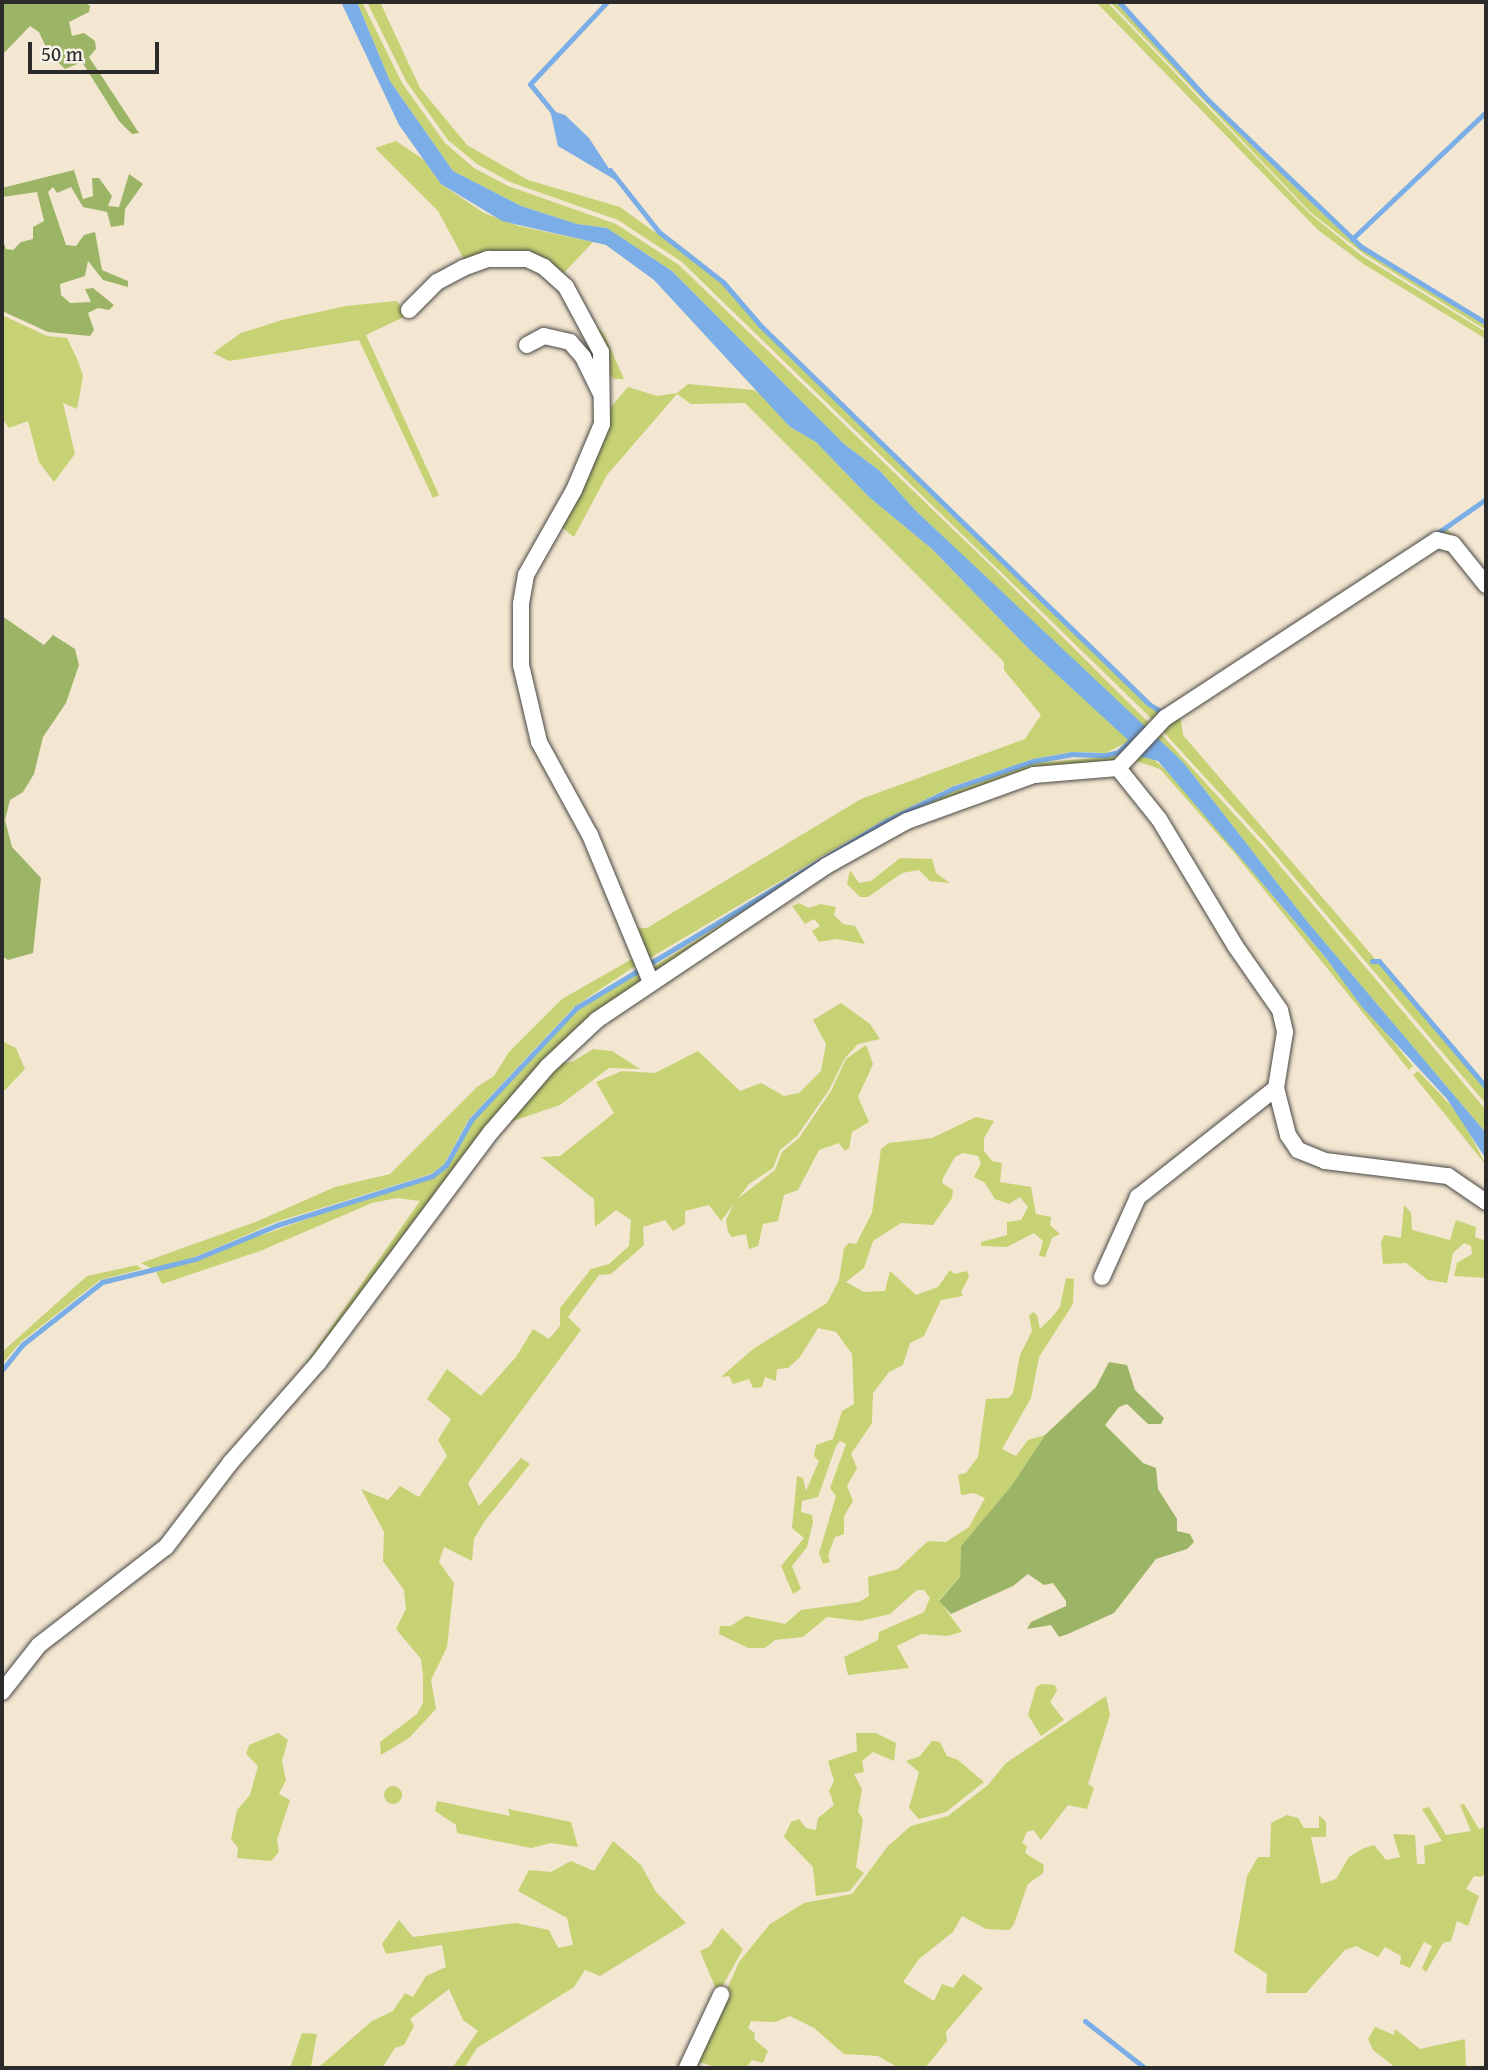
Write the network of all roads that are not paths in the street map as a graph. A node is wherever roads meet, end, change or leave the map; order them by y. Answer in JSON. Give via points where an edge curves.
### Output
{"nodes":[{"id":1,"x":409,"y":310,"type":"dead end"},
{"id":2,"x":527,"y":345,"type":"dead end"},
{"id":3,"x":601,"y":398,"type":"junction"},
{"id":4,"x":1486,"y":585,"type":"edge"},
{"id":5,"x":1118,"y":768,"type":"junction"},
{"id":6,"x":646,"y":972,"type":"junction"},
{"id":7,"x":1276,"y":1088,"type":"junction"},
{"id":8,"x":1486,"y":1202,"type":"edge"},
{"id":9,"x":1102,"y":1277,"type":"dead end"},
{"id":10,"x":2,"y":1692,"type":"edge"},
{"id":11,"x":721,"y":1995,"type":"dead end"},
{"id":12,"x":687,"y":2068,"type":"edge"}],
"edges":[{"from":1,"to":3,"type":"street","via":[[437,282],[488,259],[527,259],[566,287],[597,342],[604,371]]},
{"from":2,"to":3,"type":"street","via":[[544,336],[570,342],[583,357]]},
{"from":3,"to":6,"type":"street","via":[[602,424],[592,455],[526,575],[521,665],[539,742],[590,835]]},
{"from":4,"to":5,"type":"street","via":[[1453,544],[1437,540],[1157,727]]},
{"from":5,"to":6,"type":"street","via":[[1034,775],[908,821]]},
{"from":5,"to":7,"type":"street","via":[[1159,819],[1280,1010],[1284,1032]]},
{"from":6,"to":10,"type":"street","via":[[532,1085],[450,1183],[318,1363],[231,1462],[166,1547],[39,1645]]},
{"from":7,"to":8,"type":"street","via":[[1287,1135],[1304,1155],[1448,1176]]},
{"from":7,"to":9,"type":"street","via":[[1138,1197]]},
{"from":11,"to":12,"type":"street"}]}
